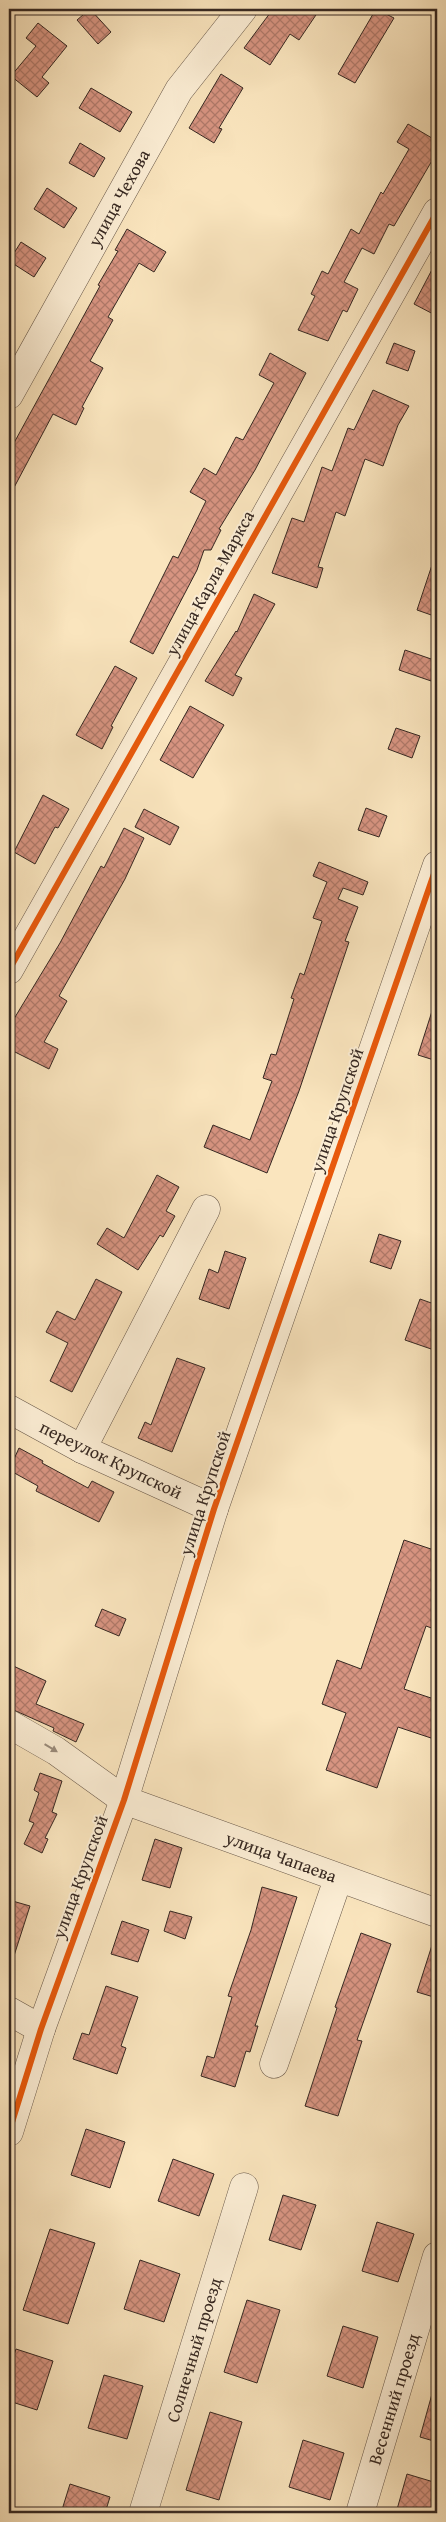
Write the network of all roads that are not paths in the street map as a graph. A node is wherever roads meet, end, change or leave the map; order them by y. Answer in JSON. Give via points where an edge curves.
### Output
{"nodes":[{"id":1,"x":242,"y":9,"type":"edge"},
{"id":2,"x":437,"y":212,"type":"edge"},
{"id":3,"x":9,"y":395,"type":"edge"},
{"id":4,"x":437,"y":865,"type":"edge"},
{"id":5,"x":427,"y":928,"type":"edge"},
{"id":6,"x":9,"y":970,"type":"edge"},
{"id":7,"x":206,"y":1209,"type":"dead end"},
{"id":8,"x":9,"y":1409,"type":"edge"},
{"id":9,"x":82,"y":1449,"type":"junction"},
{"id":10,"x":214,"y":1508,"type":"junction"},
{"id":11,"x":9,"y":1724,"type":"edge"},
{"id":12,"x":124,"y":1800,"type":"junction"},
{"id":13,"x":338,"y":1878,"type":"junction"},
{"id":14,"x":437,"y":1913,"type":"edge"},
{"id":15,"x":9,"y":2011,"type":"edge"},
{"id":16,"x":41,"y":2029,"type":"junction"},
{"id":17,"x":274,"y":2064,"type":"dead end"},
{"id":18,"x":9,"y":2132,"type":"edge"},
{"id":19,"x":244,"y":2186,"type":"dead end"},
{"id":20,"x":437,"y":2256,"type":"edge"},
{"id":21,"x":143,"y":2513,"type":"edge"},
{"id":22,"x":360,"y":2513,"type":"edge"}],
"edges":[{"from":1,"to":3,"type":"street","name":"улица Чехова","via":[[180,90]]},
{"from":2,"to":6,"type":"street","name":"улица Карла Маркса"},
{"from":4,"to":5,"type":"street","name":"улица Крупской"},
{"from":5,"to":10,"type":"street","name":"улица Крупской"},
{"from":7,"to":9,"type":"street"},
{"from":8,"to":9,"type":"street","name":"переулок Крупской"},
{"from":9,"to":10,"type":"street","name":"переулок Крупской"},
{"from":10,"to":12,"type":"street","name":"улица Крупской"},
{"from":11,"to":12,"type":"street","name":"улица Чапаева","one_way":true,"via":[[56,1751]]},
{"from":12,"to":13,"type":"street","name":"улица Чапаева"},
{"from":12,"to":16,"type":"street","name":"улица Крупской"},
{"from":13,"to":14,"type":"street","name":"улица Чапаева"},
{"from":13,"to":17,"type":"street"},
{"from":15,"to":16,"type":"street"},
{"from":16,"to":18,"type":"street","name":"улица Крупской"},
{"from":19,"to":21,"type":"street","name":"Солнечный проезд"},
{"from":20,"to":22,"type":"street","name":"Весенний проезд"}]}
